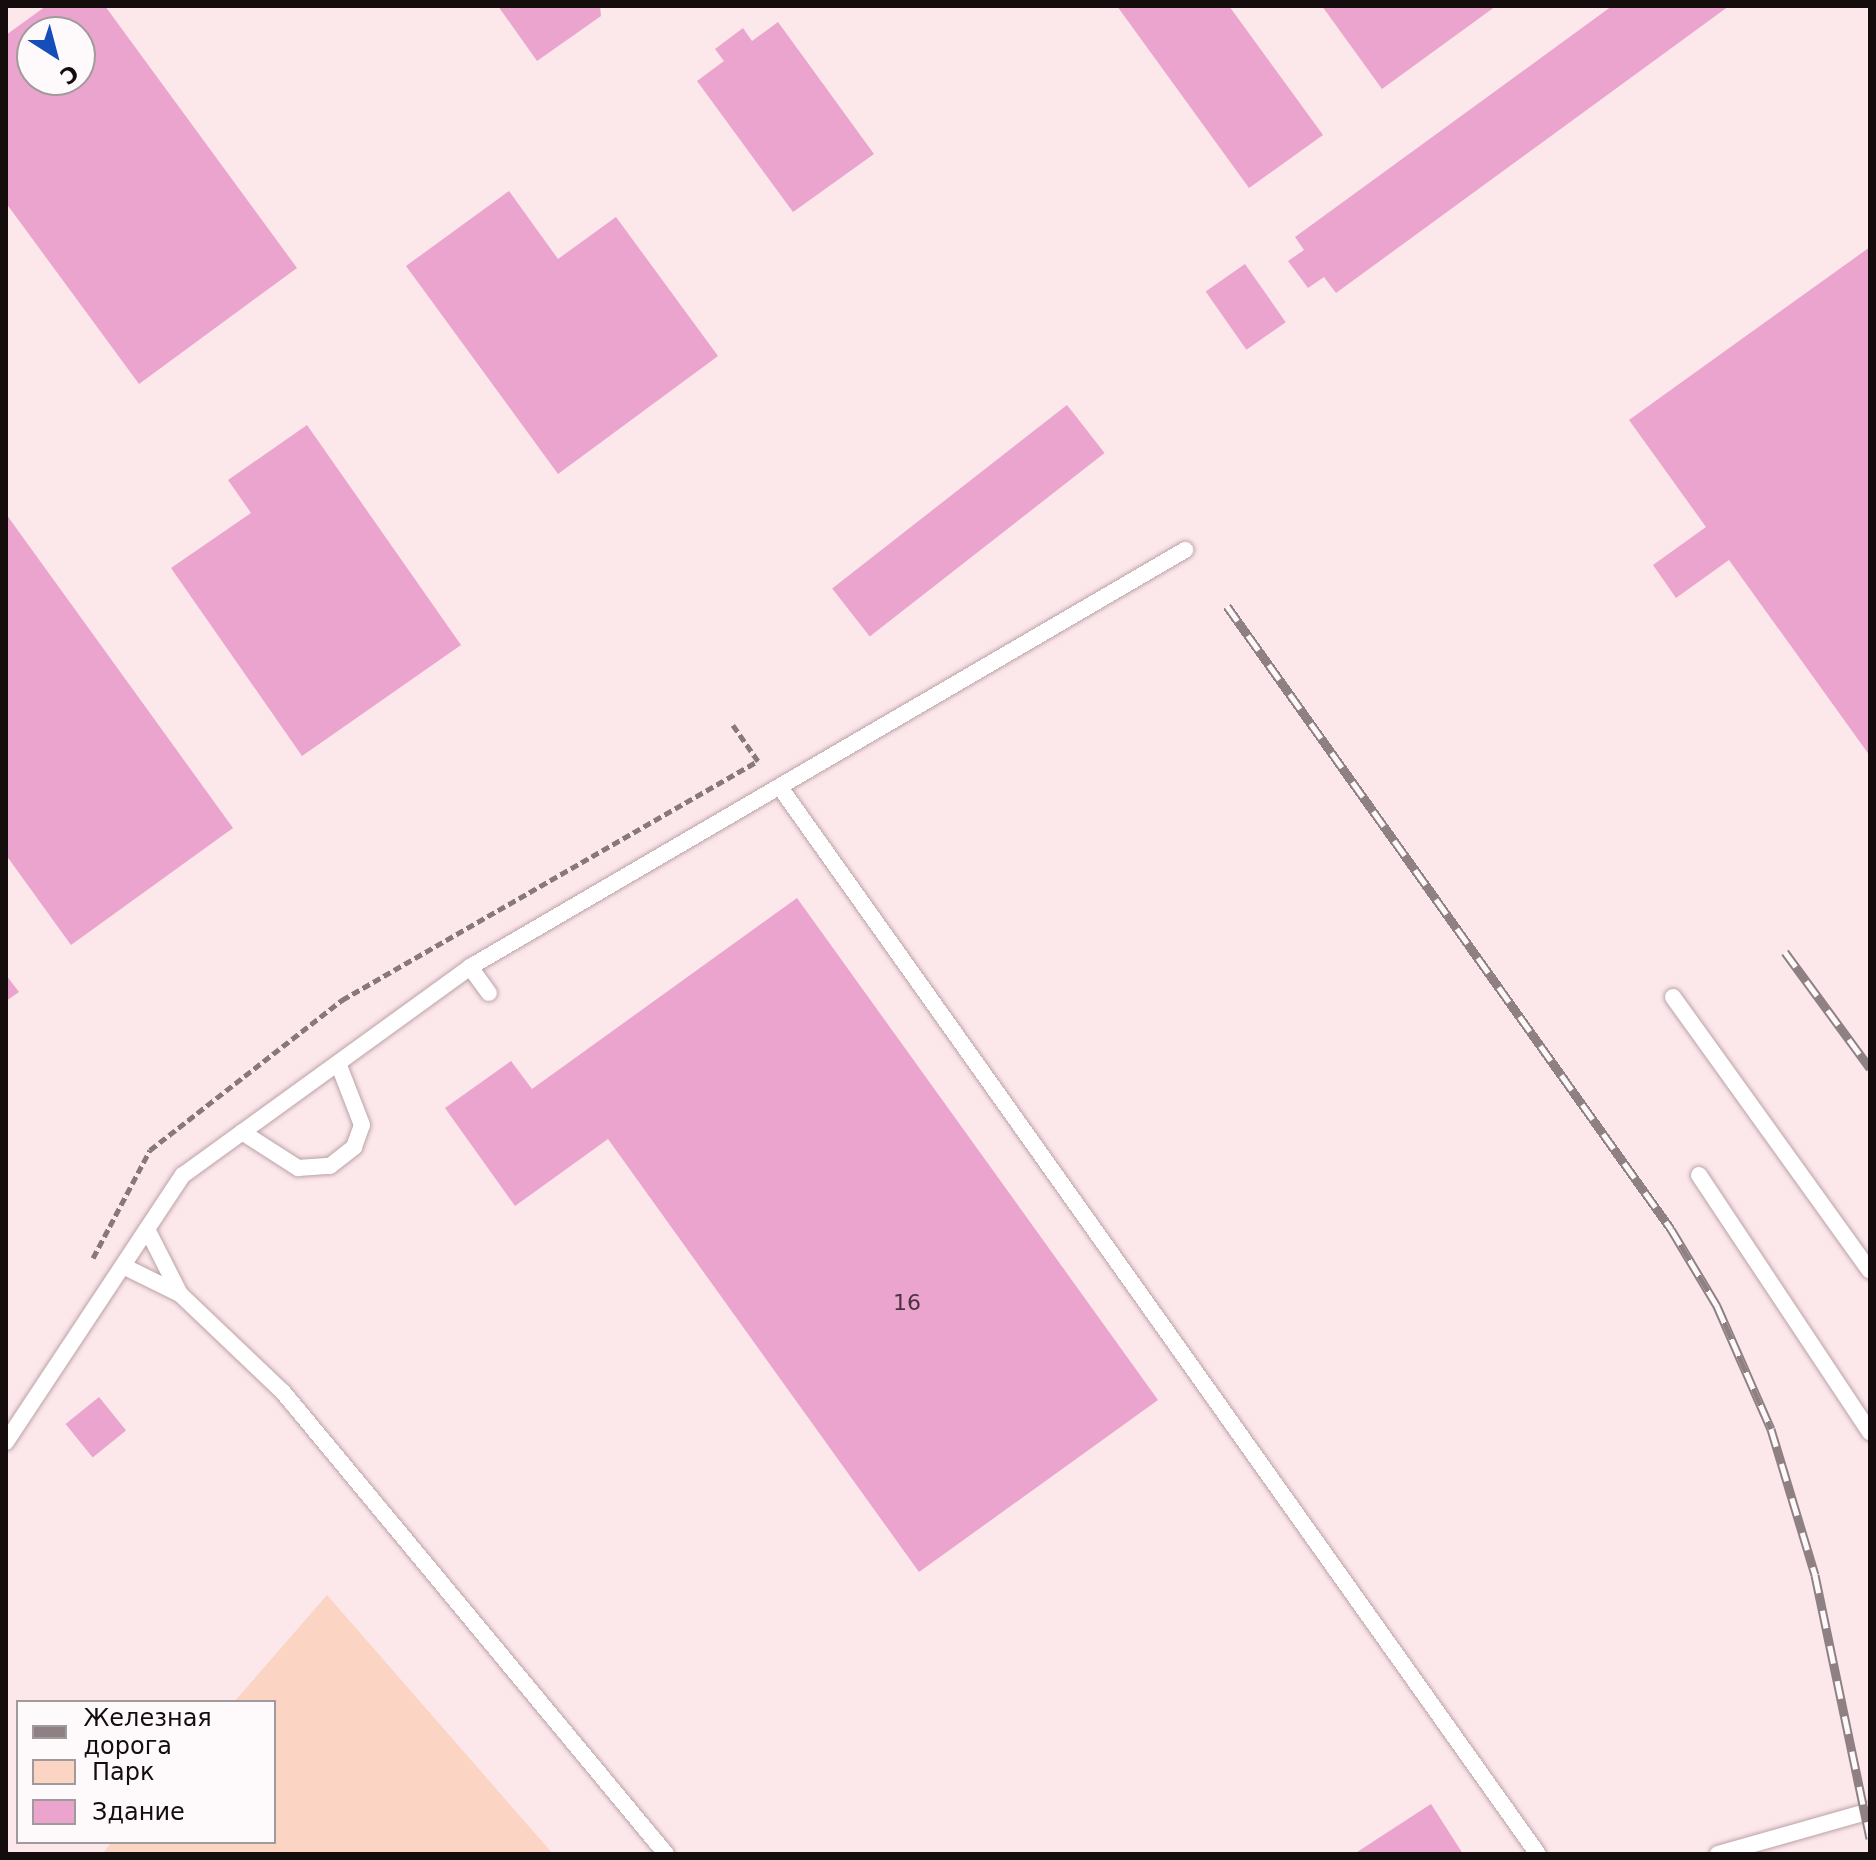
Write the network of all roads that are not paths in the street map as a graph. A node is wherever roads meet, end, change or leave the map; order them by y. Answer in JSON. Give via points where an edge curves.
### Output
{"nodes":[{"id":1,"x":1185,"y":550,"type":"dead end"},
{"id":2,"x":782,"y":790,"type":"junction"},
{"id":3,"x":470,"y":967,"type":"junction"},
{"id":4,"x":489,"y":993,"type":"dead end"},
{"id":5,"x":1673,"y":997,"type":"dead end"},
{"id":6,"x":338,"y":1063,"type":"junction"},
{"id":7,"x":242,"y":1132,"type":"junction"},
{"id":8,"x":1699,"y":1175,"type":"dead end"},
{"id":9,"x":147,"y":1229,"type":"junction"},
{"id":10,"x":123,"y":1266,"type":"junction"},
{"id":11,"x":1870,"y":1271,"type":"edge"},
{"id":12,"x":180,"y":1294,"type":"junction"},
{"id":13,"x":1870,"y":1432,"type":"edge"},
{"id":14,"x":6,"y":1442,"type":"edge"},
{"id":15,"x":1870,"y":1811,"type":"edge"},
{"id":16,"x":666,"y":1854,"type":"edge"},
{"id":17,"x":1538,"y":1854,"type":"edge"},
{"id":18,"x":1718,"y":1854,"type":"edge"}],
"edges":[{"from":1,"to":2,"type":"lane"},
{"from":2,"to":3,"type":"lane"},
{"from":2,"to":17,"type":"lane"},
{"from":3,"to":4,"type":"lane"},
{"from":3,"to":6,"type":"lane"},
{"from":5,"to":11,"type":"lane"},
{"from":6,"to":7,"type":"lane"},
{"from":6,"to":7,"type":"lane","via":[[362,1125],[354,1147],[330,1166],[298,1168]]},
{"from":7,"to":9,"type":"lane","via":[[183,1175]]},
{"from":8,"to":13,"type":"lane"},
{"from":9,"to":10,"type":"lane"},
{"from":9,"to":12,"type":"lane"},
{"from":10,"to":12,"type":"lane"},
{"from":10,"to":14,"type":"lane"},
{"from":12,"to":16,"type":"lane","via":[[283,1392]]},
{"from":15,"to":18,"type":"lane"}]}
